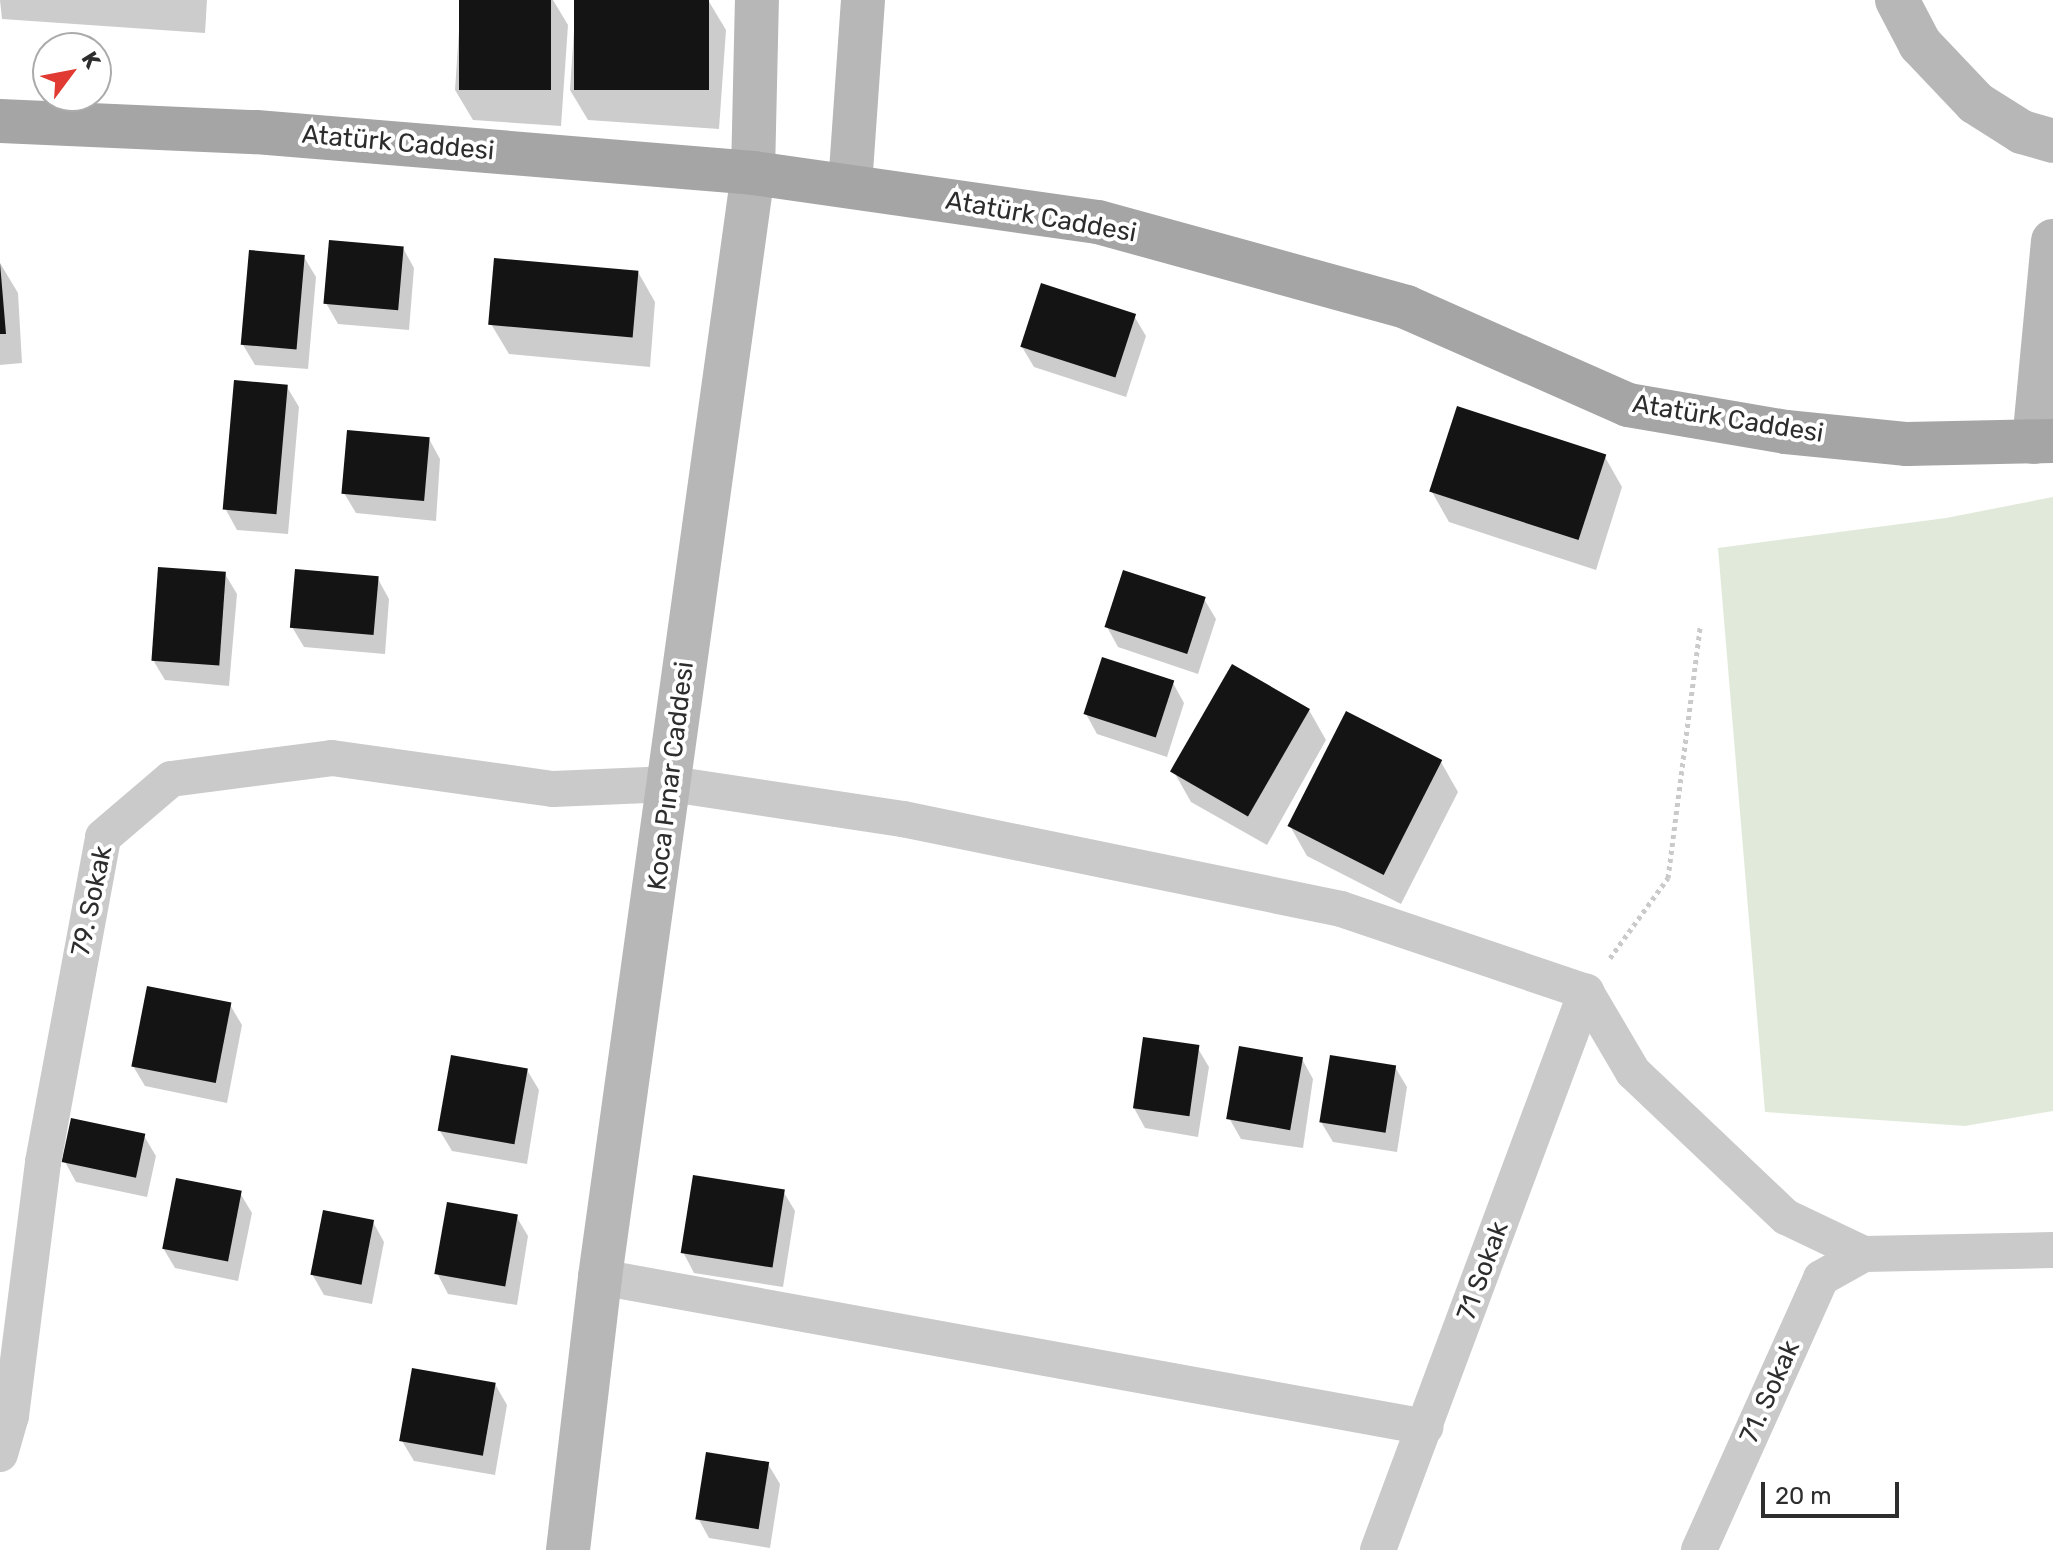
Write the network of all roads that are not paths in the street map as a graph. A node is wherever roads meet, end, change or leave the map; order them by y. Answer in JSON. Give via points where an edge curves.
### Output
{"nodes":[{"id":1,"x":757,"y":0,"type":"edge"},
{"id":2,"x":863,"y":0,"type":"edge"},
{"id":3,"x":1897,"y":0,"type":"edge"},
{"id":4,"x":0,"y":121,"type":"edge"},
{"id":5,"x":2053,"y":141,"type":"edge"},
{"id":6,"x":753,"y":173,"type":"junction"},
{"id":7,"x":850,"y":186,"type":"junction"},
{"id":8,"x":2053,"y":241,"type":"edge"},
{"id":9,"x":2044,"y":442,"type":"edge"},
{"id":10,"x":671,"y":784,"type":"junction"},
{"id":11,"x":1586,"y":992,"type":"junction"},
{"id":12,"x":2053,"y":1250,"type":"edge"},
{"id":13,"x":1864,"y":1254,"type":"junction"},
{"id":14,"x":600,"y":1277,"type":"junction"},
{"id":15,"x":1425,"y":1427,"type":"junction"},
{"id":16,"x":0,"y":1454,"type":"edge"},
{"id":17,"x":568,"y":1550,"type":"edge"},
{"id":18,"x":1378,"y":1550,"type":"edge"},
{"id":19,"x":1699,"y":1550,"type":"edge"}],
"edges":[{"from":1,"to":6,"type":"street","name":"Koca Pınar Caddesi"},
{"from":2,"to":7,"type":"street"},
{"from":3,"to":5,"type":"street","via":[[1920,44],[1976,103],[2022,132]]},
{"from":4,"to":6,"type":"main road","name":"Atatürk Caddesi","via":[[256,132]]},
{"from":6,"to":7,"type":"main road","name":"Atatürk Caddesi"},
{"from":6,"to":10,"type":"street","name":"Koca Pınar Caddesi"},
{"from":7,"to":9,"type":"main road","name":"Atatürk Caddesi","via":[[1098,222],[1406,307],[1628,405],[1786,432],[1892,442]]},
{"from":8,"to":9,"type":"street"},
{"from":10,"to":11,"type":"street","name":"79. Sokak","via":[[903,819],[1341,909]]},
{"from":10,"to":14,"type":"street","name":"Koca Pınar Caddesi"},
{"from":10,"to":16,"type":"street","name":"79. Sokak","via":[[553,789],[332,758],[171,779],[103,837],[43,1162],[11,1416]]},
{"from":11,"to":13,"type":"street","via":[[1633,1072],[1786,1217]]},
{"from":11,"to":15,"type":"street","name":"71 Sokak"},
{"from":12,"to":13,"type":"street"},
{"from":13,"to":19,"type":"street","name":"71. Sokak","via":[[1821,1278]]},
{"from":14,"to":15,"type":"street"},
{"from":14,"to":17,"type":"street","name":"Koca Pınar Caddesi"},
{"from":15,"to":18,"type":"street","name":"71 Sokak"}]}
